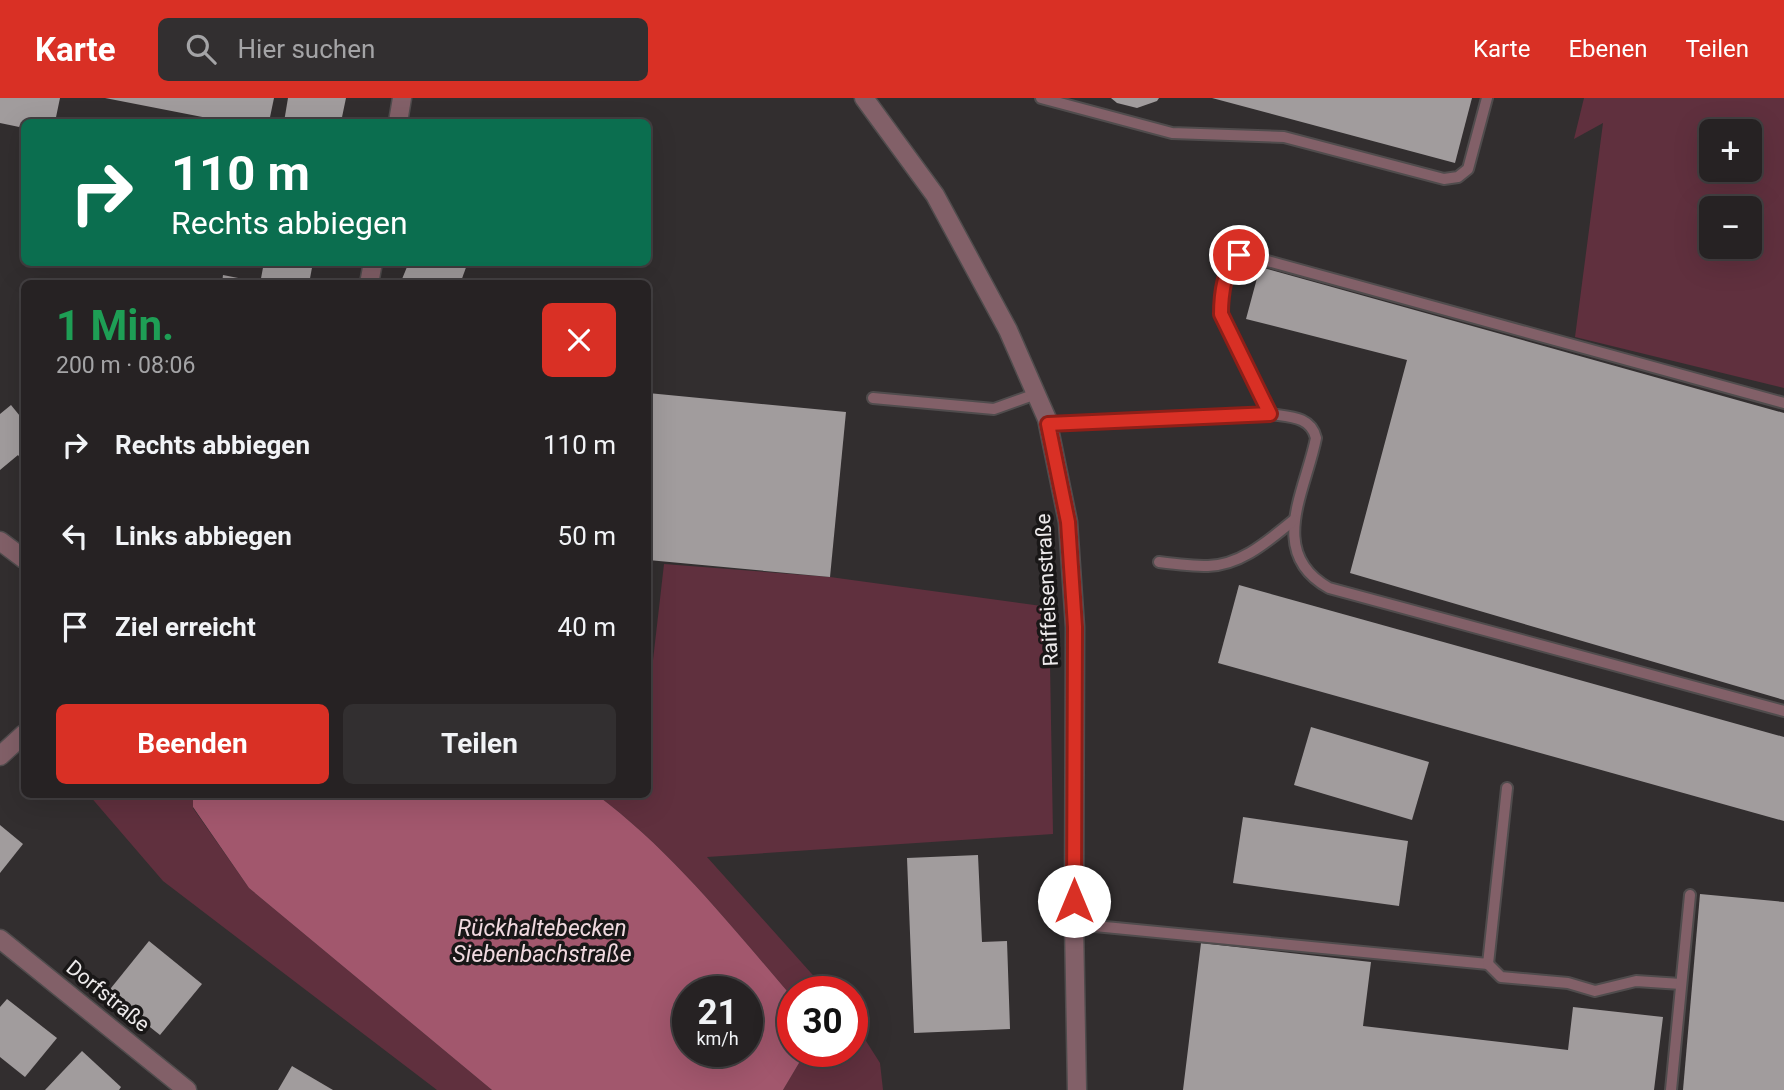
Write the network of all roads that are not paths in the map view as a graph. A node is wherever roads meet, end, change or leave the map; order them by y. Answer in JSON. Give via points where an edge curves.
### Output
{"nodes":[{"id":1,"x":402,"y":98,"type":"edge"},
{"id":2,"x":1041,"y":98,"type":"edge"},
{"id":3,"x":1487,"y":98,"type":"edge"},
{"id":4,"x":867,"y":99,"type":"edge"},
{"id":5,"x":398,"y":119,"type":"edge"},
{"id":6,"x":1036,"y":394,"type":"junction"},
{"id":7,"x":873,"y":398,"type":"dead end"},
{"id":8,"x":1784,"y":403,"type":"edge"},
{"id":9,"x":1270,"y":414,"type":"junction"},
{"id":10,"x":1048,"y":424,"type":"junction"},
{"id":11,"x":1294,"y":520,"type":"junction"},
{"id":12,"x":0,"y":541,"type":"edge"},
{"id":13,"x":21,"y":557,"type":"edge"},
{"id":14,"x":1159,"y":562,"type":"dead end"},
{"id":15,"x":1784,"y":711,"type":"edge"},
{"id":16,"x":21,"y":737,"type":"edge"},
{"id":17,"x":0,"y":756,"type":"edge"},
{"id":18,"x":1507,"y":788,"type":"dead end"},
{"id":19,"x":1690,"y":895,"type":"dead end"},
{"id":20,"x":1074,"y":924,"type":"junction"},
{"id":21,"x":0,"y":939,"type":"edge"},
{"id":22,"x":1488,"y":964,"type":"junction"},
{"id":23,"x":1681,"y":984,"type":"junction"},
{"id":24,"x":187,"y":1090,"type":"edge"},
{"id":25,"x":1077,"y":1090,"type":"edge"},
{"id":26,"x":1671,"y":1090,"type":"edge"}],
"edges":[{"from":1,"to":5,"type":"street"},
{"from":2,"to":3,"type":"lane","via":[[1172,133],[1284,137],[1444,179],[1458,177],[1468,169]]},
{"from":4,"to":6,"type":"street","name":"Raiffeisenstraße","via":[[935,195],[1008,330]]},
{"from":6,"to":7,"type":"lane","via":[[994,409]]},
{"from":6,"to":10,"type":"street","name":"Raiffeisenstraße"},
{"from":8,"to":9,"type":"lane","via":[[1239,255],[1229,270],[1221,314]]},
{"from":9,"to":10,"type":"lane"},
{"from":9,"to":11,"type":"lane","via":[[1304,421],[1312,426],[1316,438]]},
{"from":10,"to":20,"type":"street","name":"Raiffeisenstraße","via":[[1068,522],[1075,627]]},
{"from":11,"to":14,"type":"lane","via":[[1231,562],[1211,566]]},
{"from":11,"to":15,"type":"lane","via":[[1297,555],[1317,582],[1329,588]]},
{"from":12,"to":13,"type":"street"},
{"from":16,"to":17,"type":"street"},
{"from":18,"to":22,"type":"lane"},
{"from":19,"to":23,"type":"lane"},
{"from":20,"to":22,"type":"lane"},
{"from":20,"to":25,"type":"street","name":"Raiffeisenstraße"},
{"from":21,"to":24,"type":"street","name":"Dorfstraße"},
{"from":22,"to":23,"type":"lane","via":[[1500,977],[1595,990],[1636,981]]},
{"from":23,"to":26,"type":"lane"}]}
